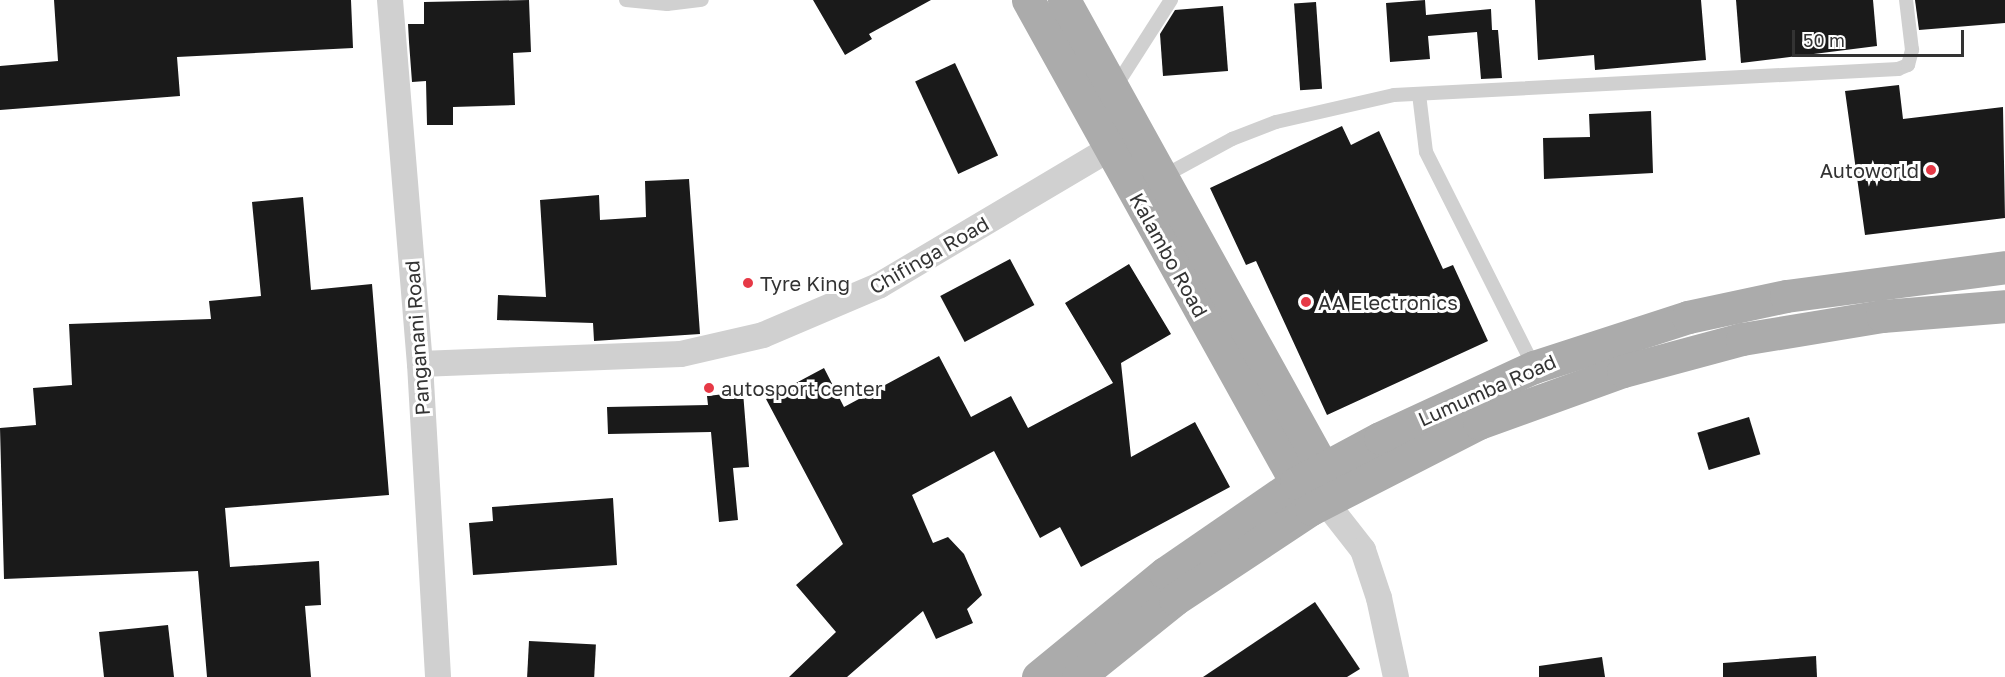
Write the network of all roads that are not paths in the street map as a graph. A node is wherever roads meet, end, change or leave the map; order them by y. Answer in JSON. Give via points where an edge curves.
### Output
{"nodes":[{"id":1,"x":390,"y":0,"type":"edge"},
{"id":2,"x":626,"y":0,"type":"edge"},
{"id":3,"x":702,"y":0,"type":"edge"},
{"id":4,"x":1028,"y":0,"type":"edge"},
{"id":5,"x":1064,"y":0,"type":"edge"},
{"id":6,"x":1094,"y":0,"type":"edge"},
{"id":7,"x":1171,"y":0,"type":"edge"},
{"id":8,"x":1906,"y":0,"type":"edge"},
{"id":9,"x":1083,"y":34,"type":"junction"},
{"id":10,"x":1113,"y":90,"type":"junction"},
{"id":11,"x":1419,"y":94,"type":"junction"},
{"id":12,"x":1124,"y":140,"type":"junction"},
{"id":13,"x":1161,"y":178,"type":"junction"},
{"id":14,"x":2005,"y":267,"type":"edge"},
{"id":15,"x":2005,"y":306,"type":"edge"},
{"id":16,"x":420,"y":364,"type":"junction"},
{"id":17,"x":1534,"y":367,"type":"junction"},
{"id":18,"x":1320,"y":493,"type":"junction"},
{"id":19,"x":438,"y":677,"type":"edge"},
{"id":20,"x":1038,"y":677,"type":"edge"},
{"id":21,"x":1078,"y":677,"type":"edge"},
{"id":22,"x":1396,"y":677,"type":"edge"}],
"edges":[{"from":1,"to":16,"type":"street","name":"Panganani Road"},
{"from":2,"to":3,"type":"lane","via":[[667,4]]},
{"from":4,"to":12,"type":"main road","name":"Kalambo Road"},
{"from":5,"to":9,"type":"main road","name":"Kalambo Road"},
{"from":6,"to":9,"type":"main road"},
{"from":7,"to":10,"type":"lane"},
{"from":8,"to":11,"type":"lane","via":[[1912,50],[1908,65],[1898,69]]},
{"from":9,"to":10,"type":"main road","name":"Kalambo Road"},
{"from":10,"to":12,"type":"main road","name":"Kalambo Road"},
{"from":11,"to":13,"type":"lane","via":[[1355,101],[1276,122],[1232,139]]},
{"from":11,"to":17,"type":"lane","via":[[1426,152]]},
{"from":12,"to":13,"type":"main road","name":"Kalambo Road"},
{"from":12,"to":16,"type":"street","name":"Chifinga Road","via":[[880,285],[763,335],[681,354]]},
{"from":12,"to":18,"type":"main road","name":"Kalambo Road"},
{"from":13,"to":18,"type":"main road","name":"Kalambo Road"},
{"from":14,"to":17,"type":"main road","name":"Lumumba Road","via":[[1786,296],[1678,320]]},
{"from":15,"to":18,"type":"main road","name":"Lumumba Road","via":[[1882,316],[1698,349],[1570,388]]},
{"from":16,"to":19,"type":"street","name":"Panganani Road"},
{"from":17,"to":18,"type":"main road","name":"Lumumba Road"},
{"from":18,"to":20,"type":"main road","name":"Lumumba Road","via":[[1165,573]]},
{"from":18,"to":21,"type":"main road","name":"Lumumba Road","via":[[1175,599]]},
{"from":18,"to":22,"type":"street","via":[[1363,550],[1379,598]]}]}
